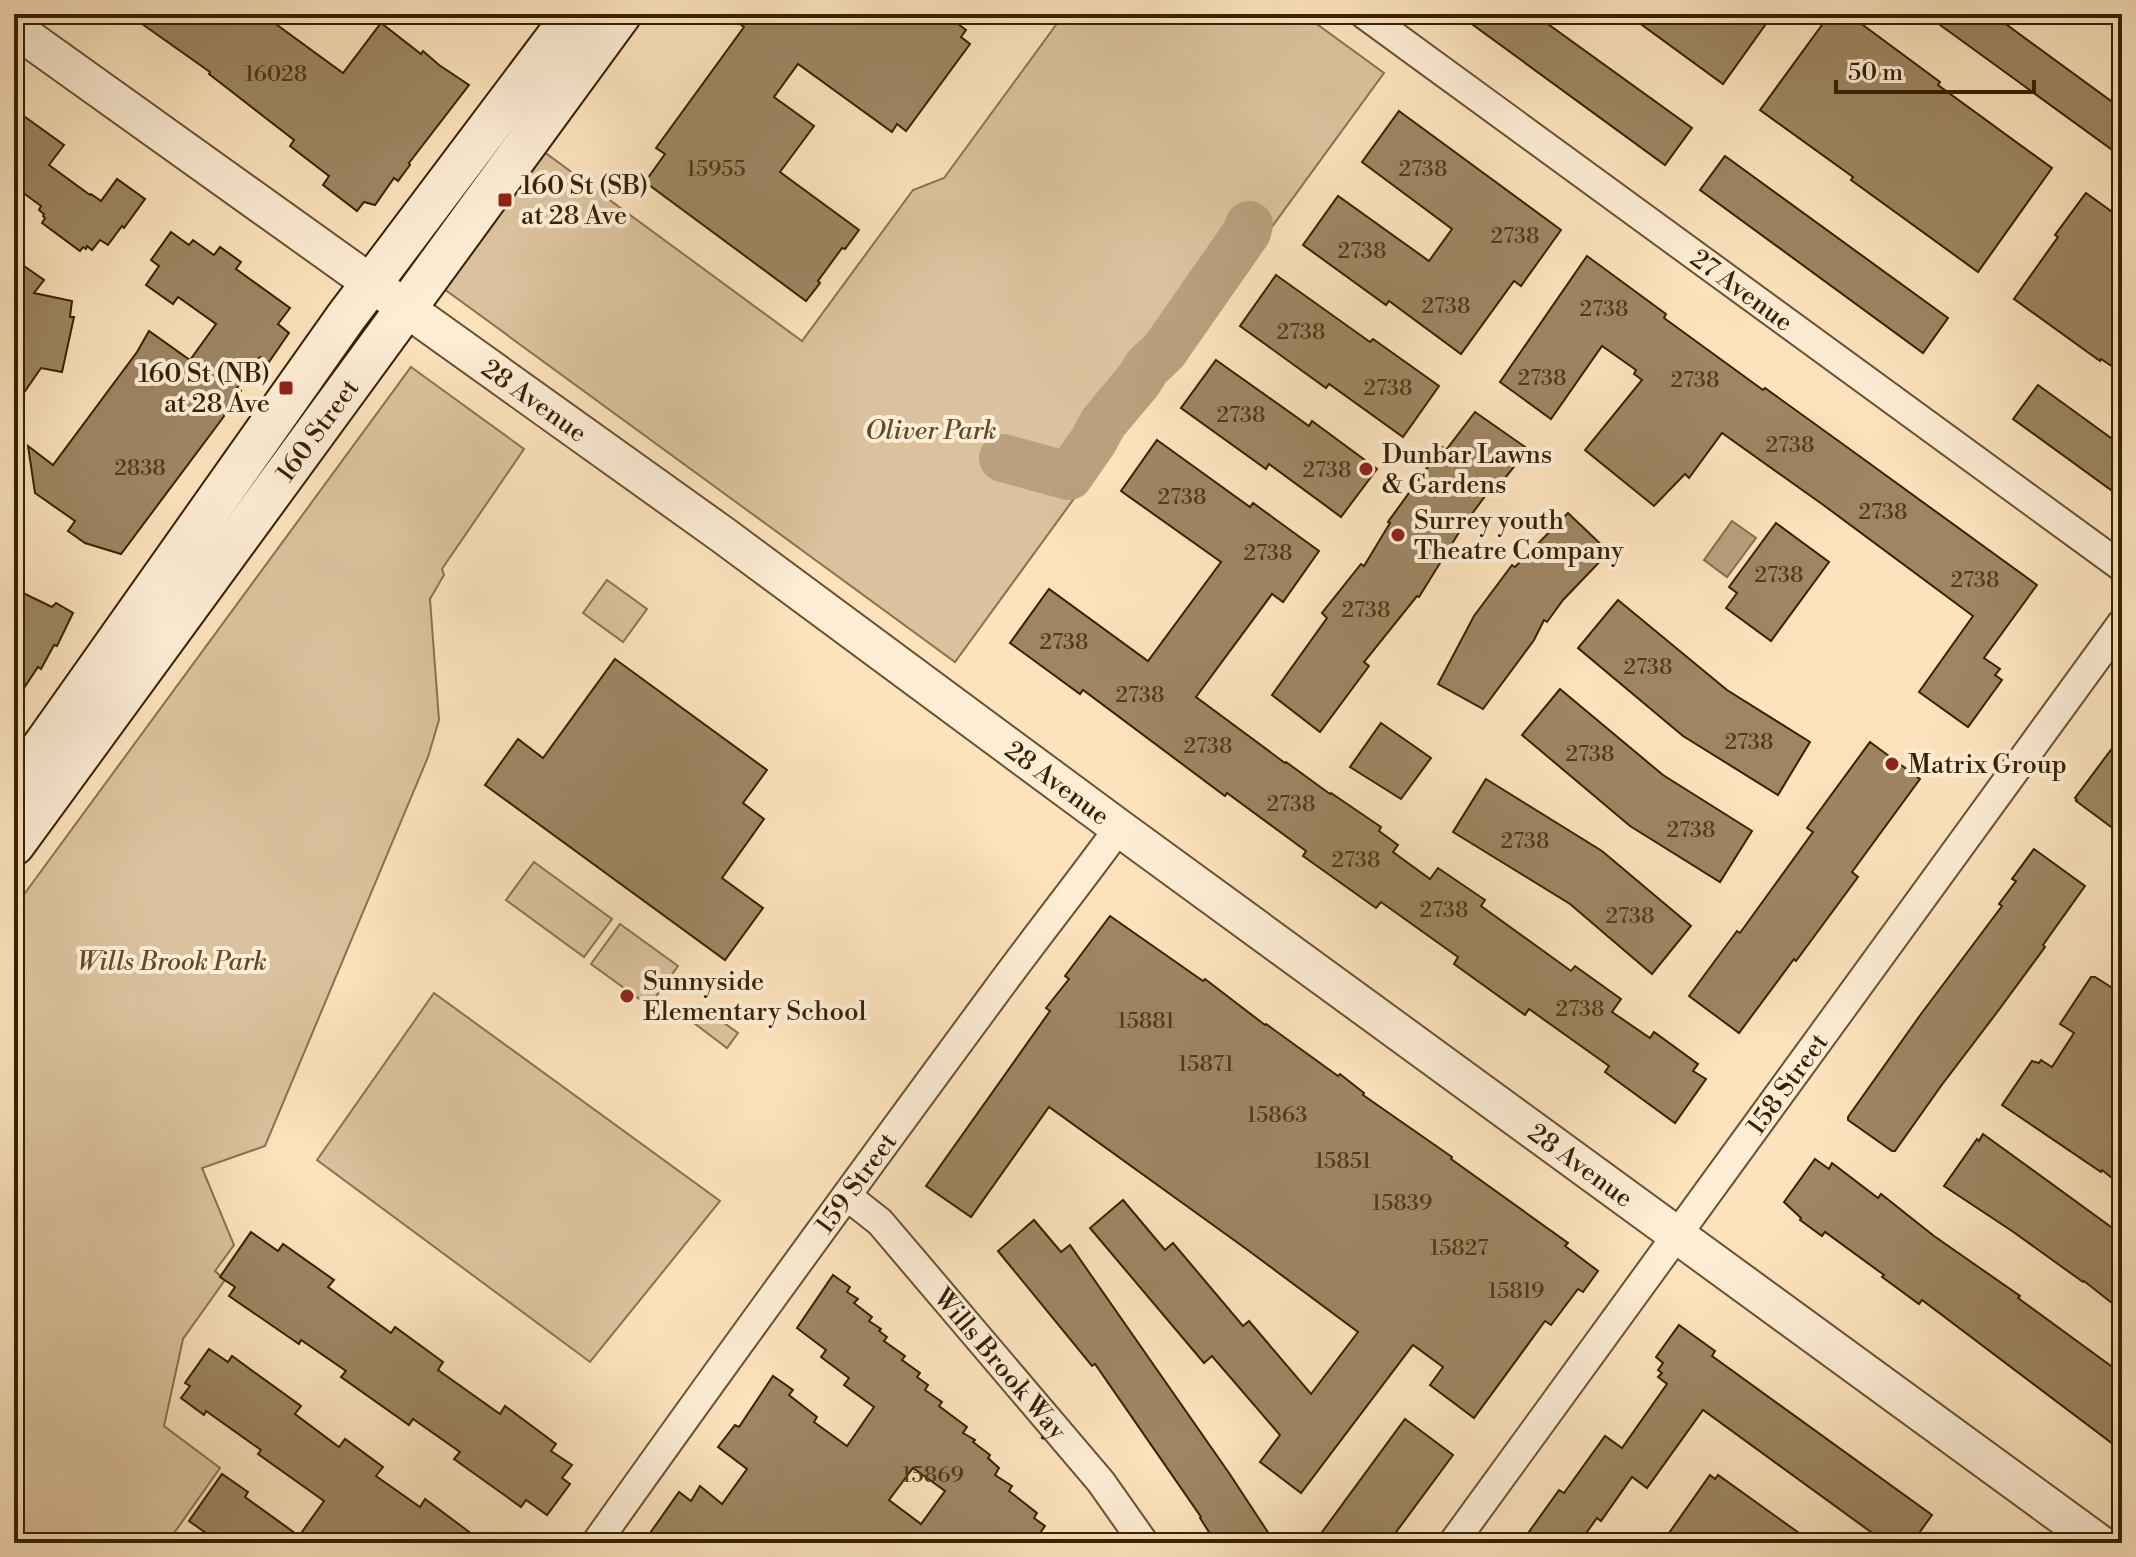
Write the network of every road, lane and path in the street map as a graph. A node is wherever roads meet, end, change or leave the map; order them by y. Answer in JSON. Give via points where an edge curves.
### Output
{"nodes":[{"id":1,"x":574,"y":14,"type":"edge"},
{"id":2,"x":621,"y":14,"type":"edge"},
{"id":3,"x":1364,"y":14,"type":"edge"},
{"id":4,"x":14,"y":28,"type":"edge"},
{"id":5,"x":371,"y":283,"type":"junction"},
{"id":6,"x":406,"y":308,"type":"junction"},
{"id":7,"x":2122,"y":567,"type":"edge"},
{"id":8,"x":2122,"y":623,"type":"edge"},
{"id":9,"x":14,"y":787,"type":"edge"},
{"id":10,"x":1119,"y":828,"type":"junction"},
{"id":11,"x":14,"y":845,"type":"edge"},
{"id":12,"x":847,"y":1196,"type":"junction"},
{"id":13,"x":1677,"y":1235,"type":"junction"},
{"id":14,"x":596,"y":1543,"type":"edge"},
{"id":15,"x":1144,"y":1543,"type":"edge"},
{"id":16,"x":1453,"y":1543,"type":"edge"},
{"id":17,"x":2099,"y":1543,"type":"edge"}],
"edges":[{"from":1,"to":5,"type":"main road","name":"160 Street"},
{"from":2,"to":6,"type":"main road","name":"160 Street"},
{"from":3,"to":7,"type":"street","name":"27 Avenue"},
{"from":4,"to":5,"type":"street","name":"28 Avenue"},
{"from":5,"to":6,"type":"street","name":"28 Avenue"},
{"from":5,"to":9,"type":"main road","name":"160 Street"},
{"from":6,"to":10,"type":"street","name":"28 Avenue"},
{"from":6,"to":11,"type":"main road","name":"160 Street"},
{"from":8,"to":13,"type":"street","name":"158 Street"},
{"from":10,"to":12,"type":"street","name":"159 Street"},
{"from":10,"to":13,"type":"street","name":"28 Avenue"},
{"from":12,"to":14,"type":"street","name":"159 Street"},
{"from":12,"to":15,"type":"street","name":"Wills Brook Way","via":[[880,1222],[1101,1482]]},
{"from":13,"to":16,"type":"street","name":"158 Street"},
{"from":13,"to":17,"type":"street","name":"28 Avenue"}]}
